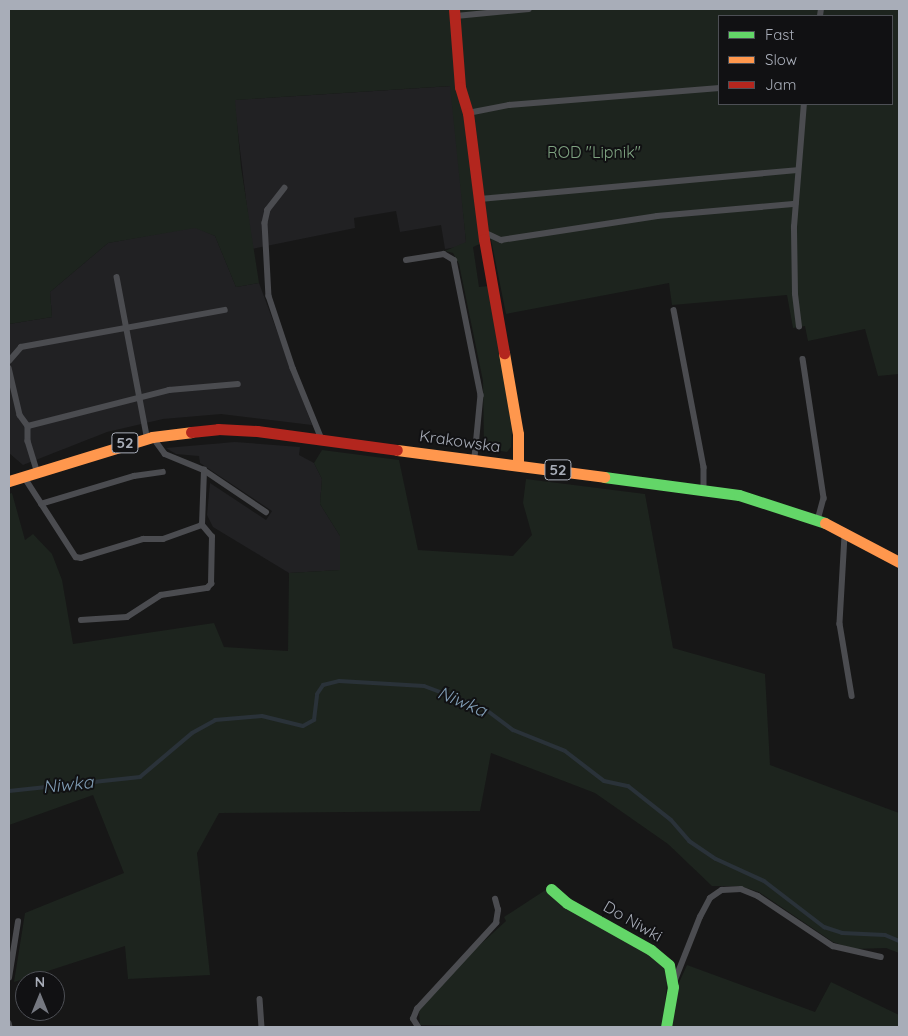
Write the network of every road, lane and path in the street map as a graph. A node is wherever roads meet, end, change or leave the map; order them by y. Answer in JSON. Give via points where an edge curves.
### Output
{"nodes":[{"id":1,"x":529,"y":9,"type":"edge"},
{"id":2,"x":454,"y":12,"type":"edge"},
{"id":3,"x":718,"y":88,"type":"edge"},
{"id":4,"x":804,"y":105,"type":"edge"},
{"id":5,"x":468,"y":113,"type":"junction"},
{"id":6,"x":797,"y":170,"type":"junction"},
{"id":7,"x":286,"y":188,"type":"dead end"},
{"id":8,"x":480,"y":199,"type":"junction"},
{"id":9,"x":795,"y":204,"type":"junction"},
{"id":10,"x":484,"y":232,"type":"junction"},
{"id":11,"x":406,"y":260,"type":"dead end"},
{"id":12,"x":117,"y":277,"type":"dead end"},
{"id":13,"x":225,"y":310,"type":"dead end"},
{"id":14,"x":674,"y":310,"type":"dead end"},
{"id":15,"x":125,"y":327,"type":"junction"},
{"id":16,"x":799,"y":327,"type":"dead end"},
{"id":17,"x":803,"y":359,"type":"dead end"},
{"id":18,"x":9,"y":361,"type":"edge"},
{"id":19,"x":9,"y":368,"type":"edge"},
{"id":20,"x":238,"y":384,"type":"dead end"},
{"id":21,"x":139,"y":400,"type":"junction"},
{"id":22,"x":28,"y":426,"type":"junction"},
{"id":23,"x":150,"y":437,"type":"junction"},
{"id":24,"x":321,"y":439,"type":"junction"},
{"id":25,"x":474,"y":459,"type":"junction"},
{"id":26,"x":518,"y":465,"type":"junction"},
{"id":27,"x":204,"y":470,"type":"junction"},
{"id":28,"x":164,"y":472,"type":"dead end"},
{"id":29,"x":37,"y":473,"type":"junction"},
{"id":30,"x":24,"y":477,"type":"junction"},
{"id":31,"x":9,"y":481,"type":"edge"},
{"id":32,"x":704,"y":489,"type":"junction"},
{"id":33,"x":41,"y":504,"type":"junction"},
{"id":34,"x":266,"y":512,"type":"dead end"},
{"id":35,"x":818,"y":519,"type":"junction"},
{"id":36,"x":202,"y":526,"type":"junction"},
{"id":37,"x":846,"y":532,"type":"junction"},
{"id":38,"x":899,"y":562,"type":"edge"},
{"id":39,"x":81,"y":620,"type":"dead end"},
{"id":40,"x":852,"y":696,"type":"dead end"},
{"id":41,"x":551,"y":889,"type":"dead end"},
{"id":42,"x":495,"y":899,"type":"dead end"},
{"id":43,"x":18,"y":922,"type":"dead end"},
{"id":44,"x":881,"y":957,"type":"dead end"},
{"id":45,"x":9,"y":978,"type":"edge"},
{"id":46,"x":673,"y":986,"type":"junction"},
{"id":47,"x":260,"y":999,"type":"dead end"},
{"id":48,"x":9,"y":1022,"type":"edge"},
{"id":49,"x":10,"y":1027,"type":"edge"},
{"id":50,"x":262,"y":1027,"type":"edge"},
{"id":51,"x":418,"y":1027,"type":"edge"},
{"id":52,"x":666,"y":1027,"type":"edge"}],
"edges":[{"from":1,"to":2,"type":"lane"},
{"from":2,"to":5,"type":"main road","via":[[460,87]]},
{"from":3,"to":5,"type":"lane","via":[[509,105]]},
{"from":4,"to":6,"type":"lane"},
{"from":5,"to":8,"type":"main road"},
{"from":6,"to":8,"type":"lane"},
{"from":6,"to":9,"type":"lane"},
{"from":7,"to":24,"type":"lane","via":[[268,210],[265,223],[269,296]]},
{"from":8,"to":10,"type":"main road"},
{"from":9,"to":10,"type":"lane","via":[[657,216],[501,240]]},
{"from":9,"to":16,"type":"lane","via":[[795,294]]},
{"from":10,"to":26,"type":"main road","via":[[518,434]]},
{"from":11,"to":25,"type":"lane","via":[[444,254],[454,260],[481,395]]},
{"from":12,"to":15,"type":"lane"},
{"from":13,"to":15,"type":"lane"},
{"from":14,"to":32,"type":"lane","via":[[704,467]]},
{"from":15,"to":18,"type":"lane","via":[[21,347]]},
{"from":15,"to":21,"type":"lane"},
{"from":17,"to":35,"type":"lane","via":[[824,498]]},
{"from":19,"to":22,"type":"lane","via":[[20,415]]},
{"from":20,"to":21,"type":"lane","via":[[188,387]]},
{"from":21,"to":22,"type":"lane"},
{"from":21,"to":23,"type":"lane"},
{"from":22,"to":29,"type":"lane","via":[[28,441]]},
{"from":23,"to":24,"type":"main road","name":"Krakowska","number":"52","via":[[218,429]]},
{"from":23,"to":27,"type":"lane","via":[[166,454]]},
{"from":23,"to":29,"type":"main road","name":"Krakowska","number":"52"},
{"from":24,"to":25,"type":"main road","name":"Krakowska","number":"52"},
{"from":25,"to":26,"type":"main road","name":"Krakowska","number":"52"},
{"from":26,"to":32,"type":"main road","name":"Krakowska","number":"52"},
{"from":27,"to":34,"type":"lane"},
{"from":27,"to":36,"type":"lane"},
{"from":28,"to":33,"type":"lane","via":[[134,476]]},
{"from":29,"to":30,"type":"main road","name":"Krakowska","number":"52"},
{"from":30,"to":31,"type":"main road","name":"Krakowska","number":"52"},
{"from":30,"to":33,"type":"lane"},
{"from":32,"to":35,"type":"main road","name":"Krakowska","number":"52","via":[[767,502]]},
{"from":33,"to":36,"type":"lane","via":[[76,556],[81,558],[143,539],[163,539]]},
{"from":35,"to":37,"type":"main road","name":"Krakowska","number":"52"},
{"from":36,"to":39,"type":"lane","via":[[212,537],[211,584],[207,588],[161,595],[127,617]]},
{"from":37,"to":38,"type":"main road","name":"Krakowska","number":"52"},
{"from":37,"to":40,"type":"lane","via":[[842,549],[840,624]]},
{"from":41,"to":46,"type":"main road","name":"Do Niwki","via":[[567,903],[662,957],[669,965]]},
{"from":42,"to":51,"type":"lane","via":[[498,910],[496,923],[417,1009],[414,1019]]},
{"from":43,"to":45,"type":"lane"},
{"from":44,"to":46,"type":"lane","via":[[833,946],[758,896],[741,889],[722,890],[710,898],[700,917]]},
{"from":46,"to":52,"type":"main road","name":"Do Niwki"},
{"from":47,"to":50,"type":"lane"},
{"from":48,"to":49,"type":"lane"}]}
